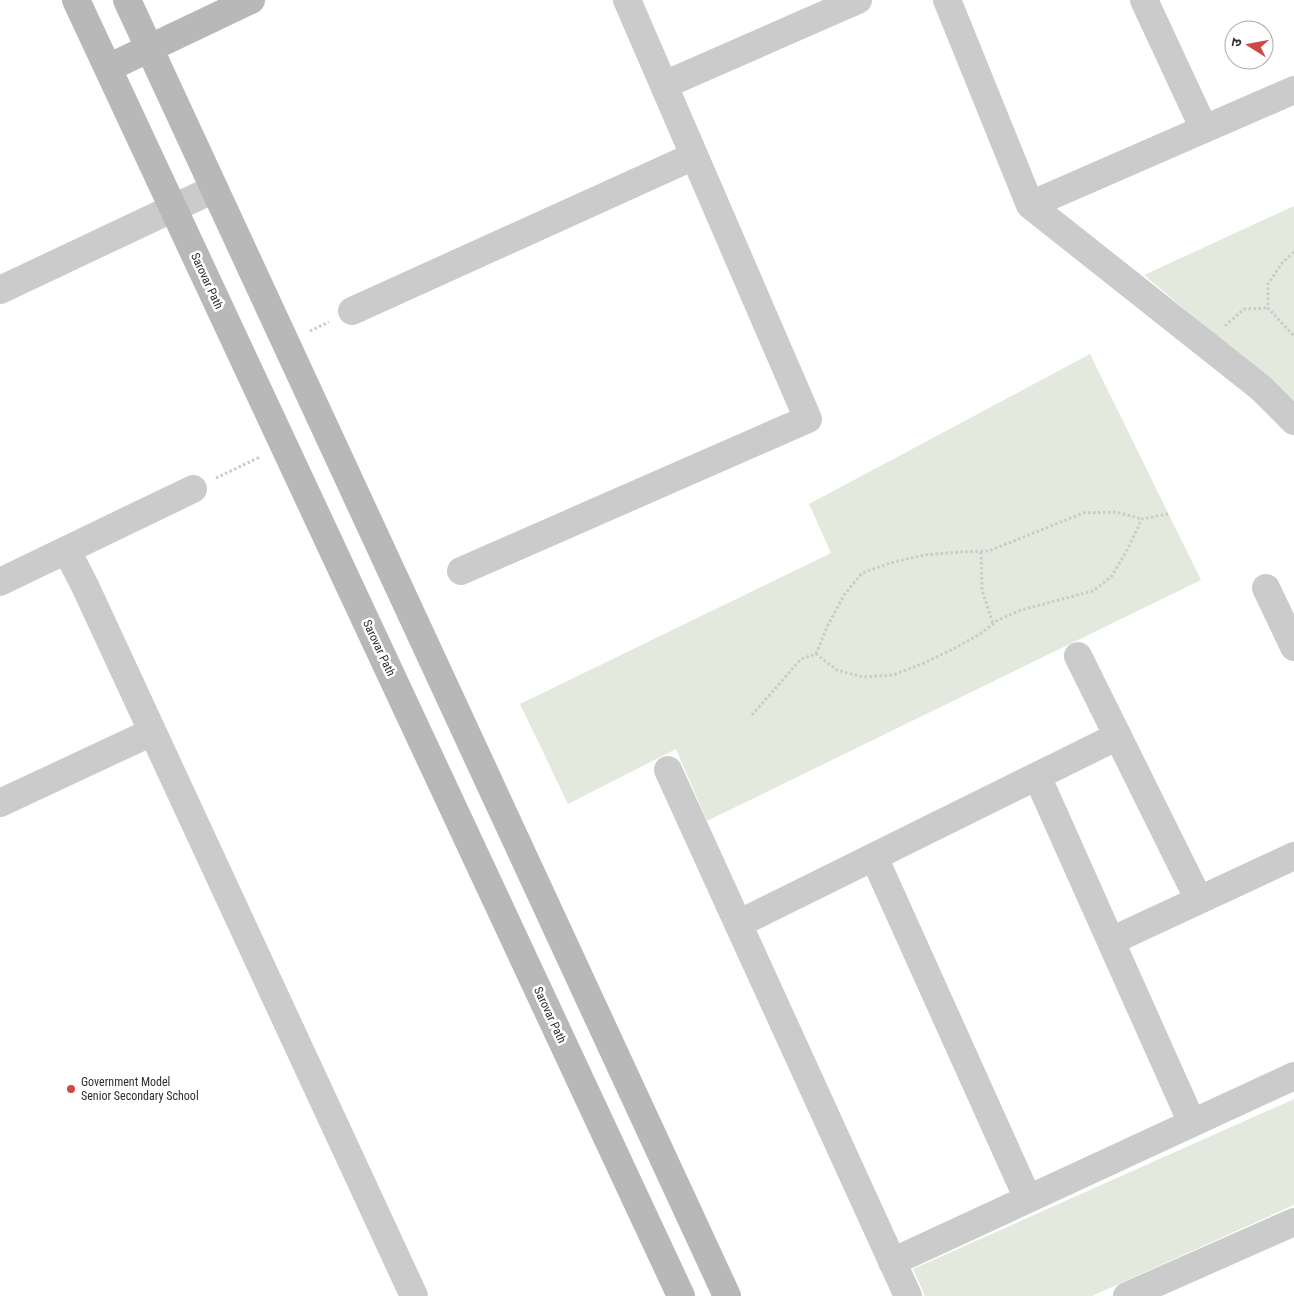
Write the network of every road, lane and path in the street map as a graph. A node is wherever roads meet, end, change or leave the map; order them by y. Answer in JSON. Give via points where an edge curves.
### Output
{"nodes":[{"id":1,"x":76,"y":0,"type":"edge"},
{"id":2,"x":127,"y":0,"type":"edge"},
{"id":3,"x":251,"y":0,"type":"edge"},
{"id":4,"x":627,"y":0,"type":"edge"},
{"id":5,"x":858,"y":0,"type":"edge"},
{"id":6,"x":947,"y":0,"type":"edge"},
{"id":7,"x":1144,"y":0,"type":"edge"},
{"id":8,"x":149,"y":48,"type":"junction"},
{"id":9,"x":108,"y":68,"type":"junction"},
{"id":10,"x":664,"y":86,"type":"junction"},
{"id":11,"x":1294,"y":90,"type":"edge"},
{"id":12,"x":1204,"y":129,"type":"junction"},
{"id":13,"x":694,"y":156,"type":"junction"},
{"id":14,"x":214,"y":189,"type":"junction"},
{"id":15,"x":1030,"y":205,"type":"junction"},
{"id":16,"x":173,"y":209,"type":"junction"},
{"id":17,"x":1294,"y":252,"type":"edge"},
{"id":18,"x":0,"y":290,"type":"edge"},
{"id":19,"x":1268,"y":308,"type":"junction"},
{"id":20,"x":352,"y":311,"type":"joint"},
{"id":21,"x":1294,"y":336,"type":"edge"},
{"id":22,"x":286,"y":342,"type":"junction"},
{"id":23,"x":1207,"y":345,"type":"junction"},
{"id":24,"x":1294,"y":421,"type":"edge"},
{"id":25,"x":284,"y":445,"type":"junction"},
{"id":26,"x":193,"y":489,"type":"joint"},
{"id":27,"x":1168,"y":514,"type":"dead end"},
{"id":28,"x":1142,"y":519,"type":"junction"},
{"id":29,"x":66,"y":551,"type":"junction"},
{"id":30,"x":981,"y":552,"type":"junction"},
{"id":31,"x":461,"y":571,"type":"dead end"},
{"id":32,"x":0,"y":582,"type":"edge"},
{"id":33,"x":1266,"y":588,"type":"dead end"},
{"id":34,"x":993,"y":624,"type":"junction"},
{"id":35,"x":1294,"y":647,"type":"edge"},
{"id":36,"x":816,"y":654,"type":"junction"},
{"id":37,"x":1078,"y":656,"type":"dead end"},
{"id":38,"x":752,"y":715,"type":"dead end"},
{"id":39,"x":152,"y":732,"type":"junction"},
{"id":40,"x":1118,"y":736,"type":"junction"},
{"id":41,"x":668,"y":770,"type":"dead end"},
{"id":42,"x":1037,"y":776,"type":"junction"},
{"id":43,"x":0,"y":803,"type":"edge"},
{"id":44,"x":1294,"y":856,"type":"edge"},
{"id":45,"x":874,"y":857,"type":"junction"},
{"id":46,"x":1199,"y":900,"type":"junction"},
{"id":47,"x":738,"y":924,"type":"junction"},
{"id":48,"x":1111,"y":941,"type":"junction"},
{"id":49,"x":1294,"y":1076,"type":"edge"},
{"id":50,"x":1192,"y":1123,"type":"junction"},
{"id":51,"x":1028,"y":1199,"type":"junction"},
{"id":52,"x":1294,"y":1222,"type":"edge"},
{"id":53,"x":892,"y":1262,"type":"junction"},
{"id":54,"x":414,"y":1296,"type":"edge"},
{"id":55,"x":681,"y":1296,"type":"edge"},
{"id":56,"x":727,"y":1296,"type":"edge"},
{"id":57,"x":908,"y":1296,"type":"edge"},
{"id":58,"x":1127,"y":1296,"type":"edge"}],
"edges":[{"from":1,"to":9,"type":"main road","name":"Sarovar Path"},
{"from":2,"to":8,"type":"main road"},
{"from":3,"to":8,"type":"main road"},
{"from":4,"to":10,"type":"street"},
{"from":5,"to":10,"type":"street"},
{"from":6,"to":15,"type":"street"},
{"from":7,"to":12,"type":"street"},
{"from":8,"to":9,"type":"main road"},
{"from":8,"to":14,"type":"main road"},
{"from":9,"to":16,"type":"main road","name":"Sarovar Path"},
{"from":10,"to":13,"type":"street"},
{"from":11,"to":12,"type":"street"},
{"from":12,"to":15,"type":"street"},
{"from":13,"to":20,"type":"street"},
{"from":13,"to":31,"type":"street","via":[[808,419]]},
{"from":14,"to":16,"type":"street"},
{"from":14,"to":22,"type":"main road"},
{"from":15,"to":23,"type":"street"},
{"from":16,"to":18,"type":"street"},
{"from":16,"to":25,"type":"main road","name":"Sarovar Path"},
{"from":17,"to":19,"type":"path","via":[[1268,284]]},
{"from":19,"to":21,"type":"path"},
{"from":19,"to":23,"type":"path","via":[[1244,309]]},
{"from":20,"to":22,"type":"path"},
{"from":22,"to":56,"type":"main road"},
{"from":23,"to":24,"type":"street","via":[[1261,388]]},
{"from":25,"to":26,"type":"path"},
{"from":25,"to":55,"type":"main road","name":"Sarovar Path"},
{"from":26,"to":29,"type":"street"},
{"from":27,"to":28,"type":"path"},
{"from":28,"to":30,"type":"path","via":[[1116,512],[1083,513],[989,552]]},
{"from":28,"to":34,"type":"path","via":[[1111,577],[1092,591],[1020,610]]},
{"from":29,"to":32,"type":"street"},
{"from":29,"to":39,"type":"street"},
{"from":30,"to":34,"type":"path","via":[[982,590]]},
{"from":30,"to":36,"type":"path","via":[[924,555],[862,573],[844,595]]},
{"from":33,"to":35,"type":"street"},
{"from":34,"to":36,"type":"path","via":[[955,648],[893,675],[863,677],[837,670]]},
{"from":36,"to":38,"type":"path","via":[[801,658]]},
{"from":37,"to":40,"type":"street"},
{"from":39,"to":43,"type":"street"},
{"from":39,"to":54,"type":"street"},
{"from":40,"to":42,"type":"street"},
{"from":40,"to":46,"type":"street"},
{"from":41,"to":47,"type":"street"},
{"from":42,"to":45,"type":"street"},
{"from":42,"to":48,"type":"street"},
{"from":44,"to":46,"type":"street"},
{"from":45,"to":47,"type":"street"},
{"from":45,"to":51,"type":"street"},
{"from":46,"to":48,"type":"street"},
{"from":47,"to":53,"type":"street"},
{"from":48,"to":50,"type":"street"},
{"from":49,"to":50,"type":"street"},
{"from":50,"to":51,"type":"street"},
{"from":51,"to":53,"type":"street"},
{"from":52,"to":58,"type":"street"},
{"from":53,"to":57,"type":"street"}]}
